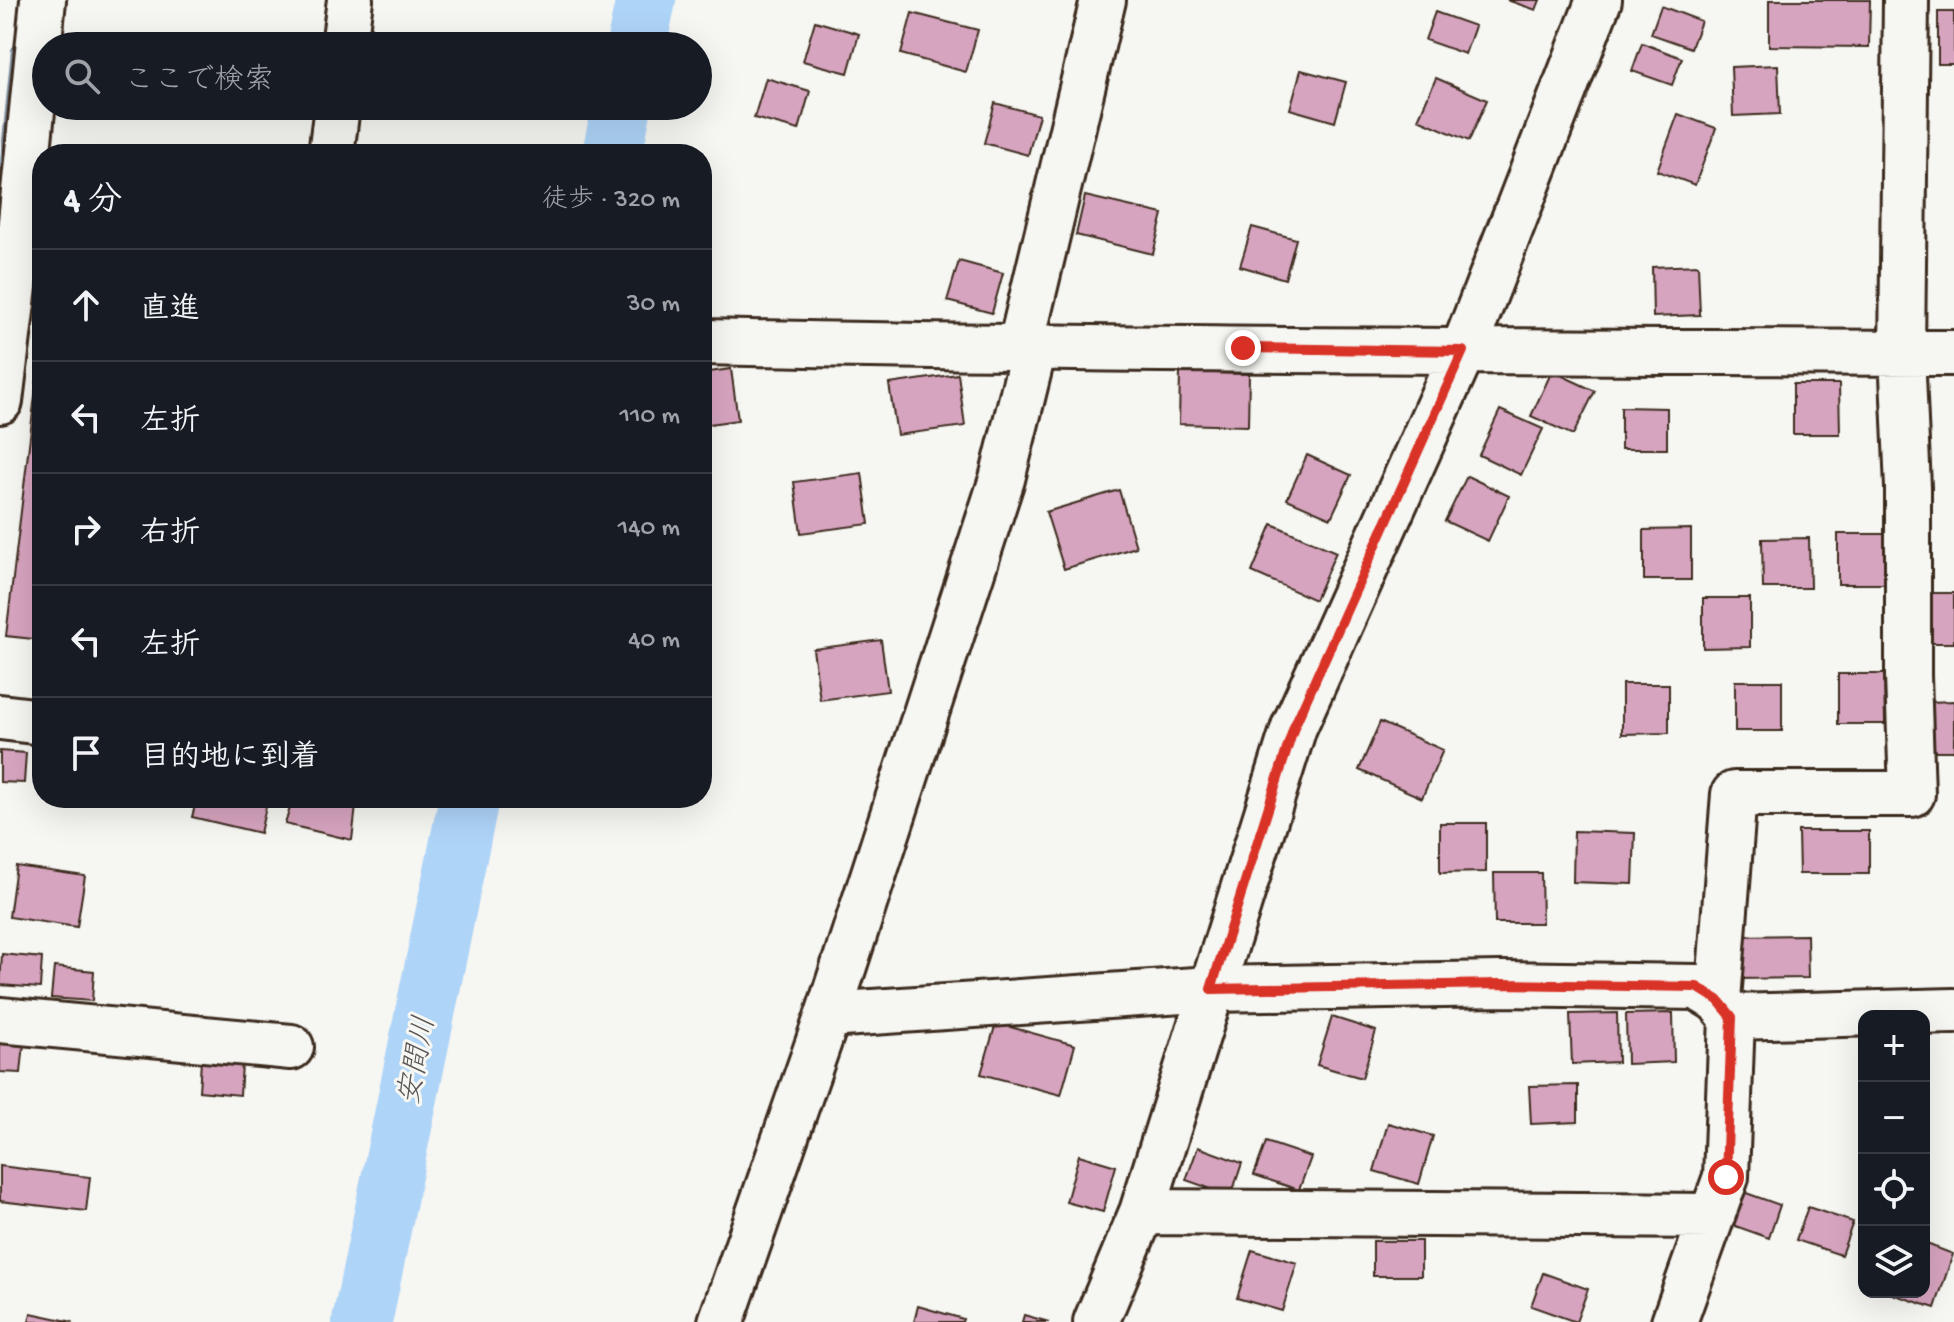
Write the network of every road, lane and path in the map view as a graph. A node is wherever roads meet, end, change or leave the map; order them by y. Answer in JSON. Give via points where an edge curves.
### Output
{"nodes":[{"id":1,"x":43,"y":0,"type":"edge"},
{"id":2,"x":350,"y":0,"type":"edge"},
{"id":3,"x":1103,"y":0,"type":"edge"},
{"id":4,"x":1599,"y":0,"type":"edge"},
{"id":5,"x":1906,"y":0,"type":"edge"},
{"id":6,"x":40,"y":32,"type":"edge"},
{"id":7,"x":346,"y":32,"type":"edge"},
{"id":8,"x":32,"y":107,"type":"edge"},
{"id":9,"x":335,"y":120,"type":"edge"},
{"id":10,"x":332,"y":144,"type":"edge"},
{"id":11,"x":16,"y":262,"type":"edge"},
{"id":12,"x":712,"y":342,"type":"edge"},
{"id":13,"x":1027,"y":349,"type":"junction"},
{"id":14,"x":1463,"y":351,"type":"junction"},
{"id":15,"x":1902,"y":353,"type":"junction"},
{"id":16,"x":1954,"y":353,"type":"edge"},
{"id":17,"x":0,"y":401,"type":"edge"},
{"id":18,"x":0,"y":717,"type":"edge"},
{"id":19,"x":32,"y":721,"type":"edge"},
{"id":20,"x":1211,"y":989,"type":"junction"},
{"id":21,"x":1725,"y":1008,"type":"junction"},
{"id":22,"x":1954,"y":1011,"type":"edge"},
{"id":23,"x":828,"y":1015,"type":"junction"},
{"id":24,"x":0,"y":1020,"type":"edge"},
{"id":25,"x":291,"y":1047,"type":"dead end"},
{"id":26,"x":1142,"y":1212,"type":"junction"},
{"id":27,"x":1711,"y":1216,"type":"junction"},
{"id":28,"x":721,"y":1322,"type":"edge"},
{"id":29,"x":1096,"y":1322,"type":"edge"},
{"id":30,"x":1674,"y":1322,"type":"edge"}],
"edges":[{"from":1,"to":6,"type":"street"},
{"from":2,"to":7,"type":"street"},
{"from":3,"to":13,"type":"street"},
{"from":4,"to":14,"type":"street"},
{"from":5,"to":15,"type":"street"},
{"from":8,"to":11,"type":"street"},
{"from":9,"to":10,"type":"street"},
{"from":11,"to":17,"type":"street"},
{"from":12,"to":13,"type":"street"},
{"from":13,"to":14,"type":"street"},
{"from":13,"to":23,"type":"street","via":[[1002,479]]},
{"from":14,"to":15,"type":"street"},
{"from":14,"to":20,"type":"street","via":[[1294,727]]},
{"from":15,"to":16,"type":"street"},
{"from":15,"to":21,"type":"street","via":[[1912,794],[1734,794]]},
{"from":18,"to":19,"type":"street"},
{"from":20,"to":21,"type":"street","via":[[1697,987]]},
{"from":20,"to":23,"type":"street"},
{"from":20,"to":26,"type":"street"},
{"from":21,"to":22,"type":"street"},
{"from":21,"to":27,"type":"street","via":[[1726,1177]]},
{"from":23,"to":28,"type":"street"},
{"from":24,"to":25,"type":"street"},
{"from":26,"to":27,"type":"street"},
{"from":26,"to":29,"type":"street"},
{"from":27,"to":30,"type":"street"}]}
